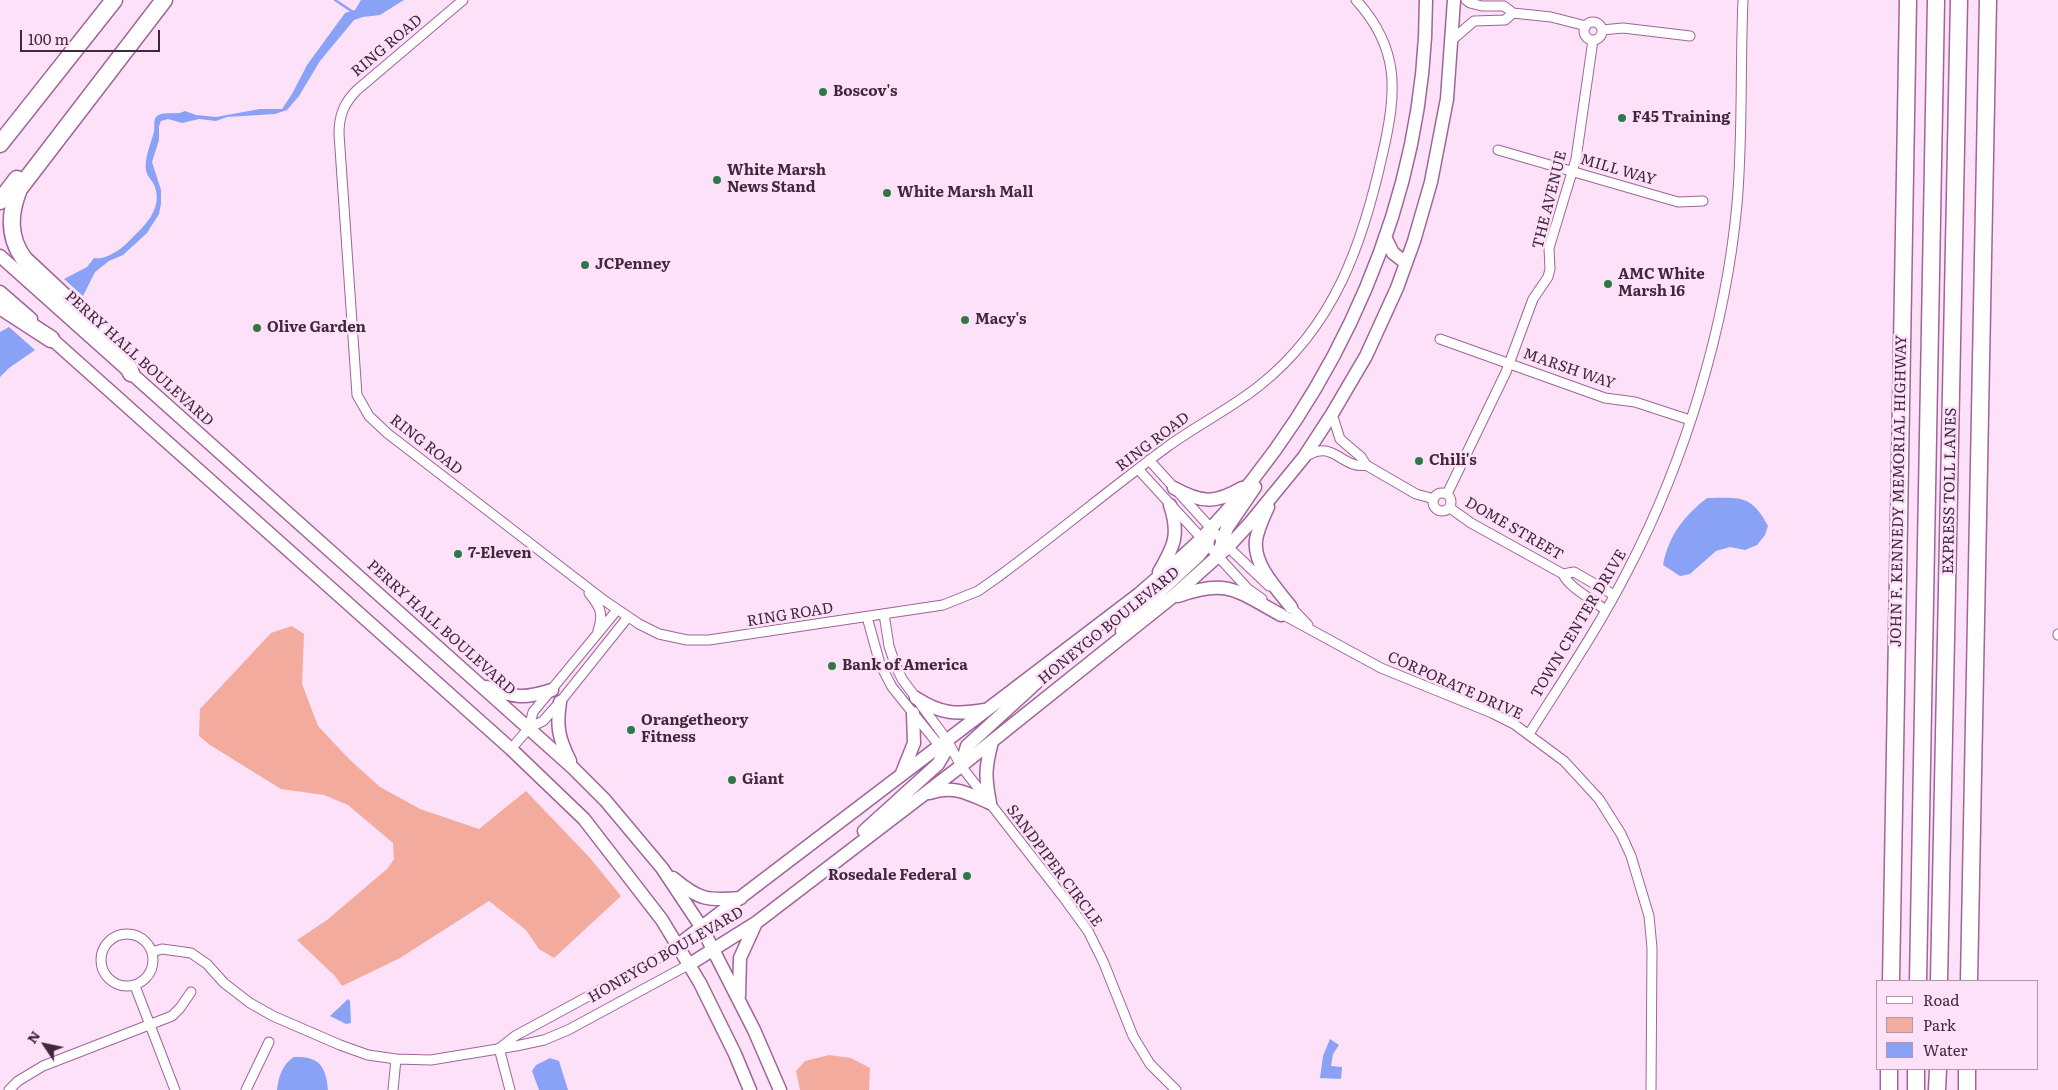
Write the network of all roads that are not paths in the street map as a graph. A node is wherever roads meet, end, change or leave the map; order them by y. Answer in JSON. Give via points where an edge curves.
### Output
{"nodes":[{"id":1,"x":114,"y":0,"type":"edge"},
{"id":2,"x":159,"y":0,"type":"edge"},
{"id":3,"x":164,"y":0,"type":"edge"},
{"id":4,"x":463,"y":0,"type":"edge"},
{"id":5,"x":1356,"y":0,"type":"edge"},
{"id":6,"x":1426,"y":0,"type":"edge"},
{"id":7,"x":1454,"y":0,"type":"edge"},
{"id":8,"x":1466,"y":0,"type":"edge"},
{"id":9,"x":1743,"y":0,"type":"edge"},
{"id":10,"x":1908,"y":0,"type":"edge"},
{"id":11,"x":1936,"y":0,"type":"edge"},
{"id":12,"x":1959,"y":0,"type":"edge"},
{"id":13,"x":1988,"y":0,"type":"edge"},
{"id":14,"x":1513,"y":13,"type":"junction"},
{"id":15,"x":1586,"y":26,"type":"junction"},
{"id":16,"x":1602,"y":30,"type":"junction"},
{"id":17,"x":1690,"y":36,"type":"dead end"},
{"id":18,"x":1452,"y":40,"type":"junction"},
{"id":19,"x":1593,"y":40,"type":"junction"},
{"id":20,"x":36,"y":98,"type":"junction"},
{"id":21,"x":0,"y":132,"type":"edge"},
{"id":22,"x":0,"y":144,"type":"edge"},
{"id":23,"x":1498,"y":150,"type":"dead end"},
{"id":24,"x":1573,"y":172,"type":"junction"},
{"id":25,"x":0,"y":201,"type":"edge"},
{"id":26,"x":1703,"y":201,"type":"dead end"},
{"id":27,"x":1385,"y":237,"type":"junction"},
{"id":28,"x":0,"y":256,"type":"edge"},
{"id":29,"x":1406,"y":263,"type":"junction"},
{"id":30,"x":0,"y":292,"type":"edge"},
{"id":31,"x":0,"y":306,"type":"edge"},
{"id":32,"x":51,"y":339,"type":"junction"},
{"id":33,"x":1440,"y":339,"type":"dead end"},
{"id":34,"x":1510,"y":363,"type":"junction"},
{"id":35,"x":130,"y":373,"type":"junction"},
{"id":36,"x":1332,"y":414,"type":"junction"},
{"id":37,"x":1690,"y":420,"type":"junction"},
{"id":38,"x":1291,"y":427,"type":"junction"},
{"id":39,"x":1304,"y":457,"type":"junction"},
{"id":40,"x":1149,"y":460,"type":"junction"},
{"id":41,"x":1366,"y":466,"type":"junction"},
{"id":42,"x":1138,"y":470,"type":"junction"},
{"id":43,"x":1248,"y":484,"type":"junction"},
{"id":44,"x":1174,"y":488,"type":"junction"},
{"id":45,"x":1447,"y":494,"type":"junction"},
{"id":46,"x":1272,"y":495,"type":"junction"},
{"id":47,"x":1434,"y":500,"type":"junction"},
{"id":48,"x":1170,"y":505,"type":"junction"},
{"id":49,"x":1450,"y":508,"type":"junction"},
{"id":50,"x":1211,"y":529,"type":"junction"},
{"id":51,"x":1204,"y":542,"type":"junction"},
{"id":52,"x":1225,"y":544,"type":"junction"},
{"id":53,"x":1218,"y":556,"type":"junction"},
{"id":54,"x":1563,"y":574,"type":"junction"},
{"id":55,"x":1154,"y":581,"type":"junction"},
{"id":56,"x":581,"y":583,"type":"junction"},
{"id":57,"x":1614,"y":595,"type":"junction"},
{"id":58,"x":1171,"y":598,"type":"junction"},
{"id":59,"x":617,"y":610,"type":"junction"},
{"id":60,"x":1606,"y":610,"type":"junction"},
{"id":61,"x":1286,"y":611,"type":"junction"},
{"id":62,"x":884,"y":614,"type":"junction"},
{"id":63,"x":628,"y":617,"type":"junction"},
{"id":64,"x":867,"y":617,"type":"junction"},
{"id":65,"x":1100,"y":624,"type":"junction"},
{"id":66,"x":596,"y":637,"type":"junction"},
{"id":67,"x":1114,"y":644,"type":"junction"},
{"id":68,"x":479,"y":684,"type":"junction"},
{"id":69,"x":552,"y":690,"type":"junction"},
{"id":70,"x":916,"y":698,"type":"junction"},
{"id":71,"x":560,"y":702,"type":"junction"},
{"id":72,"x":990,"y":709,"type":"junction"},
{"id":73,"x":913,"y":713,"type":"junction"},
{"id":74,"x":529,"y":728,"type":"junction"},
{"id":75,"x":1529,"y":734,"type":"junction"},
{"id":76,"x":992,"y":742,"type":"junction"},
{"id":77,"x":944,"y":746,"type":"junction"},
{"id":78,"x":511,"y":749,"type":"junction"},
{"id":79,"x":961,"y":766,"type":"junction"},
{"id":80,"x":573,"y":768,"type":"junction"},
{"id":81,"x":901,"y":775,"type":"junction"},
{"id":82,"x":923,"y":794,"type":"junction"},
{"id":83,"x":990,"y":803,"type":"junction"},
{"id":84,"x":845,"y":854,"type":"junction"},
{"id":85,"x":662,"y":868,"type":"junction"},
{"id":86,"x":742,"y":898,"type":"junction"},
{"id":87,"x":757,"y":922,"type":"junction"},
{"id":88,"x":702,"y":928,"type":"junction"},
{"id":89,"x":678,"y":945,"type":"junction"},
{"id":90,"x":712,"y":948,"type":"junction"},
{"id":91,"x":152,"y":952,"type":"junction"},
{"id":92,"x":690,"y":964,"type":"junction"},
{"id":93,"x":1891,"y":980,"type":"edge"},
{"id":94,"x":1918,"y":980,"type":"edge"},
{"id":95,"x":1940,"y":980,"type":"edge"},
{"id":96,"x":1969,"y":980,"type":"edge"},
{"id":97,"x":135,"y":986,"type":"junction"},
{"id":98,"x":191,"y":992,"type":"dead end"},
{"id":99,"x":739,"y":999,"type":"junction"},
{"id":100,"x":149,"y":1025,"type":"junction"},
{"id":101,"x":269,"y":1042,"type":"dead end"},
{"id":102,"x":499,"y":1048,"type":"junction"},
{"id":103,"x":396,"y":1059,"type":"junction"},
{"id":104,"x":1889,"y":1070,"type":"edge"},
{"id":105,"x":1916,"y":1070,"type":"edge"},
{"id":106,"x":1938,"y":1070,"type":"edge"},
{"id":107,"x":1967,"y":1070,"type":"edge"},
{"id":108,"x":9,"y":1090,"type":"edge"},
{"id":109,"x":175,"y":1090,"type":"edge"},
{"id":110,"x":246,"y":1090,"type":"edge"},
{"id":111,"x":393,"y":1090,"type":"edge"},
{"id":112,"x":510,"y":1090,"type":"edge"},
{"id":113,"x":750,"y":1090,"type":"edge"},
{"id":114,"x":780,"y":1090,"type":"edge"},
{"id":115,"x":1176,"y":1090,"type":"edge"},
{"id":116,"x":1651,"y":1090,"type":"edge"},
{"id":117,"x":1889,"y":1090,"type":"edge"},
{"id":118,"x":1916,"y":1090,"type":"edge"},
{"id":119,"x":1937,"y":1090,"type":"edge"},
{"id":120,"x":1967,"y":1090,"type":"edge"}],
"edges":[{"from":1,"to":20,"type":"highway"},
{"from":2,"to":25,"type":"highway"},
{"from":3,"to":35,"type":"highway","via":[[19,189],[12,212],[14,244],[24,259],[121,351]]},
{"from":4,"to":56,"type":"street","name":"RING ROAD","via":[[357,90],[341,114],[340,150],[357,395],[370,416],[387,432]]},
{"from":5,"to":40,"type":"street","name":"RING ROAD","via":[[1376,24],[1383,39],[1393,86],[1391,114],[1379,171],[1357,248],[1345,277],[1316,325],[1270,377]]},
{"from":6,"to":27,"type":"main road","via":[[1416,116],[1405,172]]},
{"from":7,"to":18,"type":"main road"},
{"from":8,"to":14,"type":"street","via":[[1482,6],[1504,6]]},
{"from":9,"to":37,"type":"street","name":"TOWN CENTER DRIVE","via":[[1738,186],[1732,247],[1715,332]]},
{"from":10,"to":93,"type":"highway","name":"JOHN F. KENNEDY MEMORIAL HIGHWAY"},
{"from":11,"to":94,"type":"highway","name":"EXPRESS TOLL LANES"},
{"from":12,"to":95,"type":"highway","name":"EXPRESS TOLL LANES"},
{"from":13,"to":96,"type":"highway"},
{"from":14,"to":15,"type":"street","via":[[1551,17]]},
{"from":14,"to":18,"type":"street","via":[[1505,20],[1474,21]]},
{"from":15,"to":16,"type":"street","via":[[1596,23]]},
{"from":15,"to":19,"type":"street","via":[[1586,35]]},
{"from":16,"to":17,"type":"street","via":[[1623,28]]},
{"from":16,"to":19,"type":"street","via":[[1600,36]]},
{"from":18,"to":29,"type":"main road","via":[[1447,99],[1431,182]]},
{"from":19,"to":24,"type":"street","name":"THE AVENUE"},
{"from":20,"to":21,"type":"highway","via":[[24,103]]},
{"from":20,"to":22,"type":"highway"},
{"from":23,"to":24,"type":"street","name":"MILL WAY"},
{"from":24,"to":26,"type":"street","name":"MILL WAY","via":[[1678,202]]},
{"from":24,"to":34,"type":"street","name":"THE AVENUE","via":[[1549,248],[1548,277],[1532,301]]},
{"from":27,"to":29,"type":"main road","via":[[1393,253]]},
{"from":27,"to":38,"type":"main road","via":[[1343,338]]},
{"from":28,"to":35,"type":"main road","name":"PERRY HALL BOULEVARD"},
{"from":29,"to":36,"type":"main road","via":[[1381,325]]},
{"from":30,"to":32,"type":"main road"},
{"from":31,"to":32,"type":"highway"},
{"from":32,"to":78,"type":"main road"},
{"from":33,"to":34,"type":"street","name":"MARSH WAY"},
{"from":34,"to":37,"type":"street","name":"MARSH WAY","via":[[1605,398],[1636,402]]},
{"from":34,"to":45,"type":"street","name":"THE AVENUE"},
{"from":35,"to":68,"type":"main road","name":"PERRY HALL BOULEVARD"},
{"from":36,"to":39,"type":"main road"},
{"from":36,"to":41,"type":"street","via":[[1340,439],[1362,457]]},
{"from":37,"to":57,"type":"street","name":"TOWN CENTER DRIVE","via":[[1657,510]]},
{"from":38,"to":43,"type":"main road"},
{"from":38,"to":52,"type":"main road","via":[[1262,478],[1227,528]]},
{"from":39,"to":41,"type":"street","via":[[1320,451],[1333,454],[1356,467]]},
{"from":39,"to":46,"type":"main road"},
{"from":40,"to":42,"type":"street","name":"RING ROAD"},
{"from":40,"to":44,"type":"street"},
{"from":41,"to":47,"type":"street","via":[[1416,494]]},
{"from":42,"to":48,"type":"street"},
{"from":42,"to":62,"type":"street","name":"RING ROAD","via":[[978,591],[943,605]]},
{"from":43,"to":44,"type":"main road","via":[[1228,496],[1209,500],[1188,496]]},
{"from":43,"to":50,"type":"main road"},
{"from":44,"to":50,"type":"street"},
{"from":45,"to":47,"type":"street","via":[[1439,494]]},
{"from":45,"to":49,"type":"street","via":[[1451,499]]},
{"from":46,"to":52,"type":"main road"},
{"from":46,"to":61,"type":"main road","via":[[1256,542],[1264,570]]},
{"from":47,"to":49,"type":"street","via":[[1440,511]]},
{"from":48,"to":51,"type":"street"},
{"from":48,"to":55,"type":"main road","via":[[1176,528],[1173,546]]},
{"from":49,"to":54,"type":"street","name":"DOME STREET"},
{"from":50,"to":51,"type":"main road"},
{"from":50,"to":52,"type":"street","name":"CORPORATE DRIVE"},
{"from":51,"to":53,"type":"street"},
{"from":51,"to":55,"type":"main road","name":"HONEYGO BOULEVARD"},
{"from":51,"to":67,"type":"main road","via":[[1199,555],[1127,622]]},
{"from":52,"to":53,"type":"main road"},
{"from":52,"to":61,"type":"street","name":"CORPORATE DRIVE"},
{"from":53,"to":58,"type":"main road","name":"HONEYGO BOULEVARD"},
{"from":53,"to":61,"type":"street","name":"CORPORATE DRIVE","via":[[1248,589]]},
{"from":54,"to":57,"type":"street","name":"DOME STREET","via":[[1574,572]]},
{"from":54,"to":60,"type":"street","name":"DOME STREET","via":[[1567,583]]},
{"from":55,"to":65,"type":"main road","name":"HONEYGO BOULEVARD"},
{"from":56,"to":59,"type":"street","name":"RING ROAD"},
{"from":56,"to":66,"type":"street","via":[[600,606]]},
{"from":57,"to":60,"type":"street","name":"TOWN CENTER DRIVE"},
{"from":58,"to":61,"type":"main road","via":[[1196,589],[1223,586]]},
{"from":58,"to":67,"type":"main road","name":"HONEYGO BOULEVARD"},
{"from":59,"to":63,"type":"street","name":"RING ROAD"},
{"from":59,"to":66,"type":"street"},
{"from":60,"to":75,"type":"street","name":"TOWN CENTER DRIVE"},
{"from":61,"to":75,"type":"street","name":"CORPORATE DRIVE","via":[[1381,668],[1492,713]]},
{"from":62,"to":64,"type":"street","name":"RING ROAD"},
{"from":62,"to":70,"type":"street","via":[[894,664]]},
{"from":63,"to":64,"type":"street","name":"RING ROAD","via":[[659,634],[699,641]]},
{"from":63,"to":71,"type":"street"},
{"from":64,"to":73,"type":"street","via":[[880,664],[892,687]]},
{"from":65,"to":72,"type":"main road","name":"HONEYGO BOULEVARD"},
{"from":65,"to":79,"type":"main road","via":[[967,746]]},
{"from":66,"to":69,"type":"street"},
{"from":67,"to":76,"type":"main road","name":"HONEYGO BOULEVARD"},
{"from":68,"to":69,"type":"main road","via":[[518,697]]},
{"from":68,"to":74,"type":"main road","name":"PERRY HALL BOULEVARD"},
{"from":69,"to":74,"type":"street","via":[[533,712]]},
{"from":70,"to":72,"type":"main road","via":[[946,713]]},
{"from":70,"to":77,"type":"street"},
{"from":71,"to":74,"type":"street","via":[[543,720]]},
{"from":71,"to":80,"type":"main road","via":[[558,734]]},
{"from":72,"to":77,"type":"main road","name":"HONEYGO BOULEVARD"},
{"from":73,"to":77,"type":"street"},
{"from":73,"to":81,"type":"main road","via":[[914,743]]},
{"from":74,"to":78,"type":"street"},
{"from":74,"to":80,"type":"main road","name":"PERRY HALL BOULEVARD"},
{"from":75,"to":116,"type":"street","name":"CORPORATE DRIVE","via":[[1564,761],[1599,799],[1621,834],[1638,876],[1649,916],[1652,948]]},
{"from":76,"to":79,"type":"main road","name":"HONEYGO BOULEVARD"},
{"from":76,"to":83,"type":"main road","via":[[985,778]]},
{"from":77,"to":79,"type":"street","name":"SANDPIPER CIRCLE"},
{"from":77,"to":81,"type":"main road","name":"HONEYGO BOULEVARD"},
{"from":77,"to":84,"type":"main road","via":[[938,764],[868,826]]},
{"from":78,"to":89,"type":"main road","via":[[584,820]]},
{"from":79,"to":82,"type":"main road","name":"HONEYGO BOULEVARD"},
{"from":79,"to":83,"type":"street","name":"SANDPIPER CIRCLE"},
{"from":80,"to":85,"type":"main road","name":"PERRY HALL BOULEVARD","via":[[621,818]]},
{"from":81,"to":86,"type":"main road","name":"HONEYGO BOULEVARD"},
{"from":82,"to":83,"type":"main road","via":[[951,789]]},
{"from":82,"to":84,"type":"main road","name":"HONEYGO BOULEVARD"},
{"from":83,"to":115,"type":"street","name":"SANDPIPER CIRCLE","via":[[1088,932],[1133,1036],[1150,1064]]},
{"from":84,"to":87,"type":"main road","name":"HONEYGO BOULEVARD"},
{"from":85,"to":86,"type":"main road","via":[[687,890],[705,899]]},
{"from":85,"to":88,"type":"main road","name":"PERRY HALL BOULEVARD"},
{"from":86,"to":88,"type":"main road","name":"HONEYGO BOULEVARD"},
{"from":87,"to":90,"type":"main road","name":"HONEYGO BOULEVARD"},
{"from":87,"to":99,"type":"main road","via":[[740,958]]},
{"from":88,"to":89,"type":"main road","name":"HONEYGO BOULEVARD"},
{"from":88,"to":90,"type":"main road","name":"PERRY HALL BOULEVARD"},
{"from":89,"to":92,"type":"main road"},
{"from":89,"to":102,"type":"street","name":"HONEYGO BOULEVARD"},
{"from":90,"to":92,"type":"main road","name":"HONEYGO BOULEVARD"},
{"from":90,"to":99,"type":"main road","name":"PERRY HALL BOULEVARD"},
{"from":91,"to":97,"type":"street","via":[[152,969]]},
{"from":91,"to":97,"type":"street","via":[[141,938],[124,934],[109,941],[103,949],[101,966],[109,980],[125,987]]},
{"from":91,"to":103,"type":"street","name":"HONEYGO BOULEVARD","via":[[162,948],[191,953],[250,1003],[273,1016],[350,1048]]},
{"from":92,"to":102,"type":"street","name":"HONEYGO BOULEVARD","via":[[568,1030],[544,1040]]},
{"from":92,"to":113,"type":"main road"},
{"from":97,"to":100,"type":"street"},
{"from":98,"to":100,"type":"street","via":[[172,1016]]},
{"from":99,"to":114,"type":"main road","name":"PERRY HALL BOULEVARD"},
{"from":100,"to":108,"type":"street","via":[[44,1066]]},
{"from":100,"to":109,"type":"street"},
{"from":101,"to":110,"type":"street"},
{"from":102,"to":103,"type":"street","name":"HONEYGO BOULEVARD","via":[[431,1060]]},
{"from":102,"to":112,"type":"street"},
{"from":103,"to":111,"type":"street"},
{"from":104,"to":117,"type":"highway"},
{"from":105,"to":118,"type":"highway"},
{"from":106,"to":119,"type":"highway"},
{"from":107,"to":120,"type":"highway"}]}
